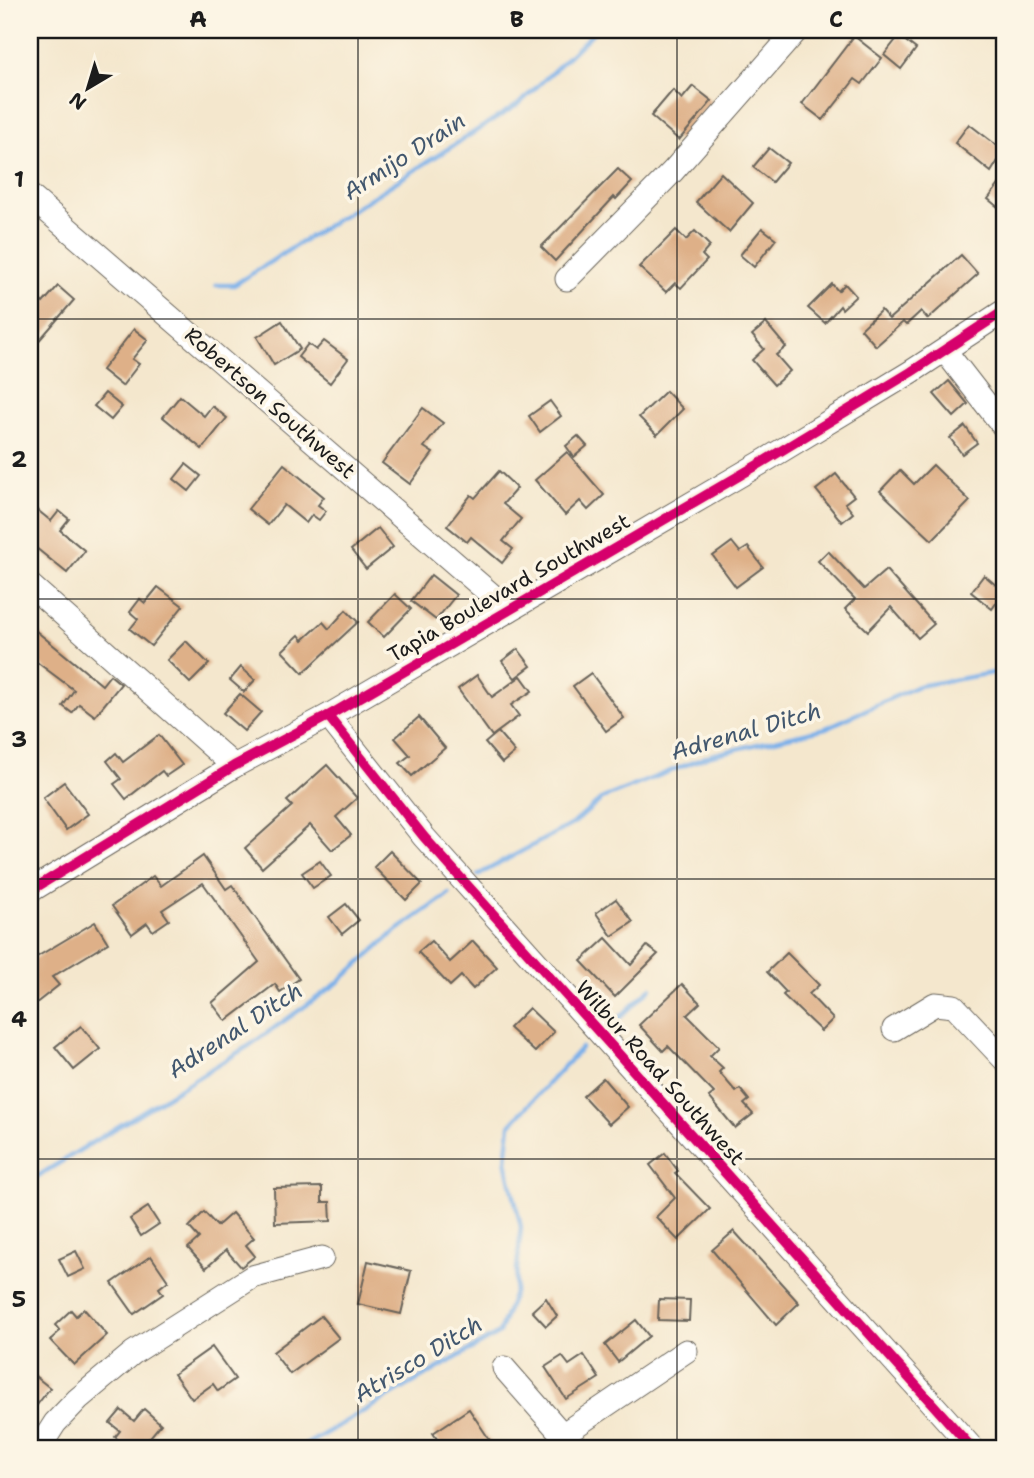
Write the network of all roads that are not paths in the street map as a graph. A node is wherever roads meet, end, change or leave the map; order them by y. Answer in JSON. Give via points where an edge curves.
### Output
{"nodes":[{"id":1,"x":797,"y":30,"type":"edge"},
{"id":2,"x":30,"y":196,"type":"edge"},
{"id":3,"x":567,"y":279,"type":"dead end"},
{"id":4,"x":1004,"y":311,"type":"edge"},
{"id":5,"x":945,"y":351,"type":"junction"},
{"id":6,"x":1004,"y":427,"type":"edge"},
{"id":7,"x":30,"y":585,"type":"edge"},
{"id":8,"x":509,"y":610,"type":"junction"},
{"id":9,"x":328,"y":716,"type":"junction"},
{"id":10,"x":234,"y":766,"type":"junction"},
{"id":11,"x":30,"y":891,"type":"edge"},
{"id":12,"x":894,"y":1029,"type":"dead end"},
{"id":13,"x":1004,"y":1059,"type":"edge"},
{"id":14,"x":322,"y":1258,"type":"dead end"},
{"id":15,"x":686,"y":1351,"type":"dead end"},
{"id":16,"x":504,"y":1368,"type":"dead end"},
{"id":17,"x":568,"y":1442,"type":"edge"},
{"id":18,"x":39,"y":1448,"type":"edge"},
{"id":19,"x":972,"y":1448,"type":"edge"}],
"edges":[{"from":1,"to":3,"type":"street","via":[[673,172]]},
{"from":2,"to":8,"type":"street","name":"Robertson Southwest"},
{"from":4,"to":5,"type":"street","name":"Tapia Boulevard Southwest"},
{"from":5,"to":6,"type":"street"},
{"from":5,"to":8,"type":"street","name":"Tapia Boulevard Southwest"},
{"from":7,"to":10,"type":"street"},
{"from":8,"to":9,"type":"street","name":"Tapia Boulevard Southwest"},
{"from":9,"to":10,"type":"street","name":"Tapia Boulevard Southwest"},
{"from":9,"to":19,"type":"street","name":"Wilbur Road Southwest","via":[[442,858]]},
{"from":10,"to":11,"type":"street","name":"Tapia Boulevard Southwest"},
{"from":12,"to":13,"type":"street","via":[[935,1004],[954,1006]]},
{"from":14,"to":18,"type":"street","via":[[252,1277],[132,1353],[54,1423]]},
{"from":15,"to":17,"type":"street"},
{"from":16,"to":17,"type":"street"}]}
